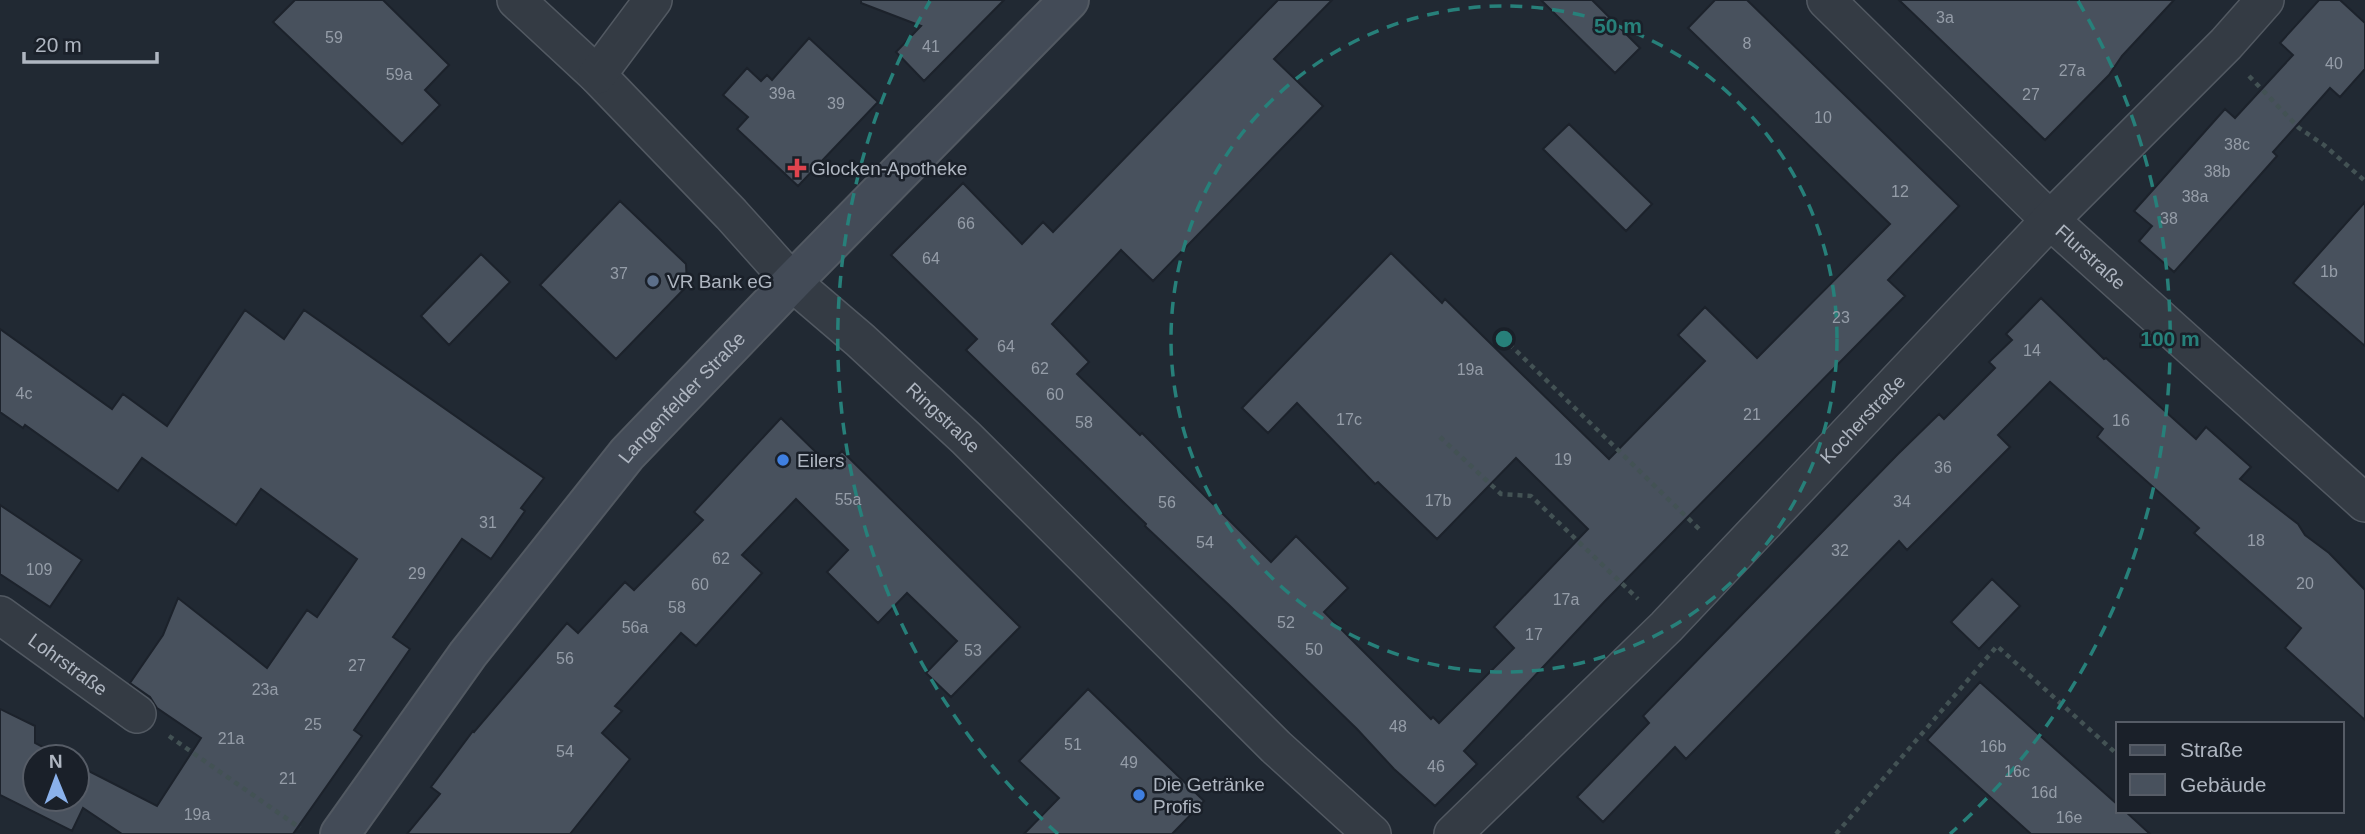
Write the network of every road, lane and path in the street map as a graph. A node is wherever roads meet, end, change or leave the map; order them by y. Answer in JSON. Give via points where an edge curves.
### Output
{"nodes":[{"id":1,"x":516,"y":0,"type":"edge"},
{"id":2,"x":653,"y":0,"type":"edge"},
{"id":3,"x":1069,"y":0,"type":"edge"},
{"id":4,"x":1826,"y":0,"type":"edge"},
{"id":5,"x":2265,"y":0,"type":"edge"},
{"id":6,"x":2226,"y":44,"type":"junction"},
{"id":7,"x":597,"y":75,"type":"junction"},
{"id":8,"x":2365,"y":181,"type":"edge"},
{"id":9,"x":2050,"y":220,"type":"junction"},
{"id":10,"x":792,"y":282,"type":"junction"},
{"id":11,"x":1502,"y":337,"type":"dead end"},
{"id":12,"x":1440,"y":437,"type":"dead end"},
{"id":13,"x":2360,"y":489,"type":"edge"},
{"id":14,"x":1731,"y":560,"type":"junction"},
{"id":15,"x":0,"y":615,"type":"edge"},
{"id":16,"x":1666,"y":627,"type":"junction"},
{"id":17,"x":137,"y":714,"type":"joint"},
{"id":18,"x":2116,"y":753,"type":"edge"},
{"id":19,"x":309,"y":834,"type":"edge"},
{"id":20,"x":340,"y":834,"type":"edge"},
{"id":21,"x":1372,"y":834,"type":"edge"},
{"id":22,"x":1453,"y":834,"type":"edge"},
{"id":23,"x":1836,"y":834,"type":"edge"}],
"edges":[{"from":1,"to":7,"type":"street","name":"Ringstraße"},
{"from":2,"to":7,"type":"street"},
{"from":3,"to":10,"type":"street","name":"Langenfelder Straße"},
{"from":4,"to":9,"type":"street","name":"Flurstraße"},
{"from":5,"to":6,"type":"street","name":"Kocherstraße"},
{"from":6,"to":8,"type":"path","via":[[2253,82],[2290,119]]},
{"from":6,"to":9,"type":"street","name":"Kocherstraße"},
{"from":7,"to":10,"type":"street","name":"Ringstraße"},
{"from":9,"to":13,"type":"street","name":"Flurstraße"},
{"from":9,"to":14,"type":"street","name":"Kocherstraße"},
{"from":10,"to":20,"type":"street","name":"Langenfelder Straße","via":[[627,454],[468,654]]},
{"from":10,"to":21,"type":"street","name":"Ringstraße","via":[[966,438],[1276,747]]},
{"from":11,"to":14,"type":"path"},
{"from":12,"to":16,"type":"path","via":[[1501,494],[1531,496]]},
{"from":14,"to":16,"type":"street","name":"Kocherstraße"},
{"from":15,"to":17,"type":"street","name":"Lohrstraße"},
{"from":16,"to":22,"type":"street","name":"Kocherstraße"},
{"from":17,"to":19,"type":"path"},
{"from":18,"to":23,"type":"path","via":[[1997,646]]}]}
